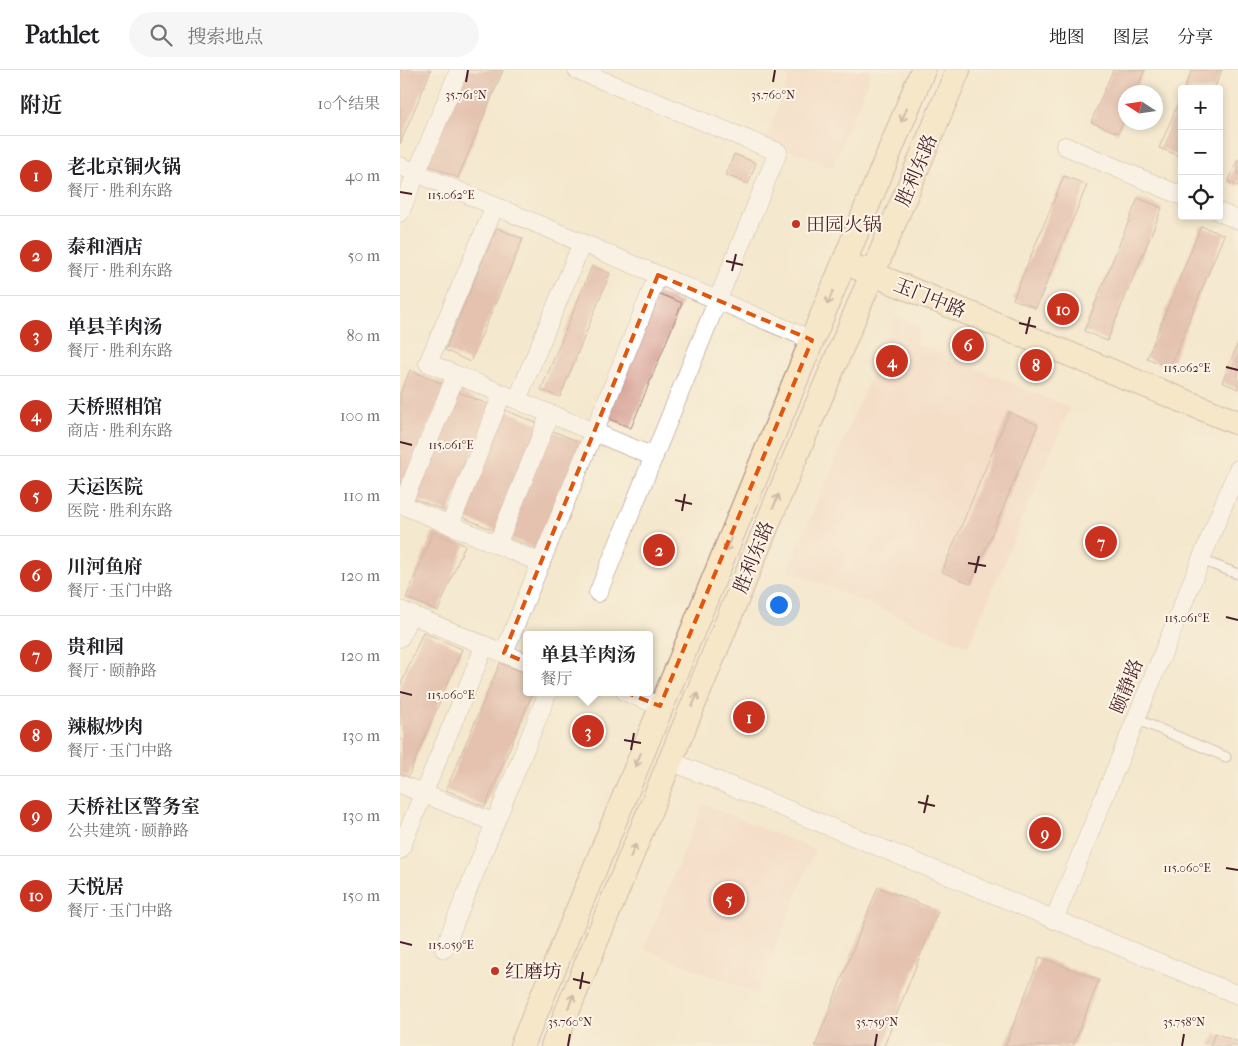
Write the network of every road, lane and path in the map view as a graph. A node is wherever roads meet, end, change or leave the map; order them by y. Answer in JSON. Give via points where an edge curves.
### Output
{"nodes":[{"id":1,"x":459,"y":70,"type":"edge"},
{"id":2,"x":577,"y":70,"type":"edge"},
{"id":3,"x":923,"y":70,"type":"edge"},
{"id":4,"x":958,"y":70,"type":"edge"},
{"id":5,"x":1065,"y":146,"type":"dead end"},
{"id":6,"x":400,"y":166,"type":"edge"},
{"id":7,"x":417,"y":173,"type":"junction"},
{"id":8,"x":1178,"y":194,"type":"edge"},
{"id":9,"x":495,"y":206,"type":"junction"},
{"id":10,"x":400,"y":213,"type":"edge"},
{"id":11,"x":1223,"y":214,"type":"edge"},
{"id":12,"x":1238,"y":220,"type":"edge"},
{"id":13,"x":582,"y":243,"type":"junction"},
{"id":14,"x":844,"y":262,"type":"junction"},
{"id":15,"x":872,"y":273,"type":"junction"},
{"id":16,"x":658,"y":274,"type":"junction"},
{"id":17,"x":718,"y":300,"type":"junction"},
{"id":18,"x":812,"y":340,"type":"junction"},
{"id":19,"x":456,"y":375,"type":"junction"},
{"id":20,"x":510,"y":397,"type":"junction"},
{"id":21,"x":550,"y":414,"type":"junction"},
{"id":22,"x":1238,"y":424,"type":"edge"},
{"id":23,"x":594,"y":432,"type":"junction"},
{"id":24,"x":654,"y":457,"type":"junction"},
{"id":25,"x":1238,"y":469,"type":"edge"},
{"id":26,"x":401,"y":504,"type":"edge"},
{"id":27,"x":450,"y":525,"type":"junction"},
{"id":28,"x":498,"y":545,"type":"junction"},
{"id":29,"x":1201,"y":560,"type":"junction"},
{"id":30,"x":541,"y":562,"type":"junction"},
{"id":31,"x":1238,"y":574,"type":"edge"},
{"id":32,"x":598,"y":593,"type":"dead end"},
{"id":33,"x":405,"y":612,"type":"edge"},
{"id":34,"x":400,"y":638,"type":"edge"},
{"id":35,"x":485,"y":645,"type":"junction"},
{"id":36,"x":504,"y":653,"type":"junction"},
{"id":37,"x":523,"y":661,"type":"edge"},
{"id":38,"x":546,"y":696,"type":"edge"},
{"id":39,"x":635,"y":696,"type":"edge"},
{"id":40,"x":660,"y":706,"type":"junction"},
{"id":41,"x":1136,"y":719,"type":"junction"},
{"id":42,"x":1226,"y":758,"type":"dead end"},
{"id":43,"x":670,"y":761,"type":"junction"},
{"id":44,"x":400,"y":784,"type":"edge"},
{"id":45,"x":423,"y":794,"type":"junction"},
{"id":46,"x":495,"y":823,"type":"junction"},
{"id":47,"x":400,"y":850,"type":"edge"},
{"id":48,"x":1054,"y":920,"type":"junction"},
{"id":49,"x":444,"y":949,"type":"dead end"},
{"id":50,"x":1238,"y":995,"type":"edge"},
{"id":51,"x":522,"y":1046,"type":"edge"},
{"id":52,"x":553,"y":1046,"type":"edge"}],
"edges":[{"from":1,"to":7,"type":"street"},
{"from":2,"to":17,"type":"street","via":[[778,152]]},
{"from":3,"to":14,"type":"main road","name":"胜利东路","one_way":true},
{"from":4,"to":15,"type":"main road","name":"胜利东路"},
{"from":5,"to":8,"type":"street"},
{"from":6,"to":7,"type":"street"},
{"from":7,"to":9,"type":"street"},
{"from":7,"to":10,"type":"street"},
{"from":9,"to":13,"type":"street"},
{"from":9,"to":19,"type":"street","via":[[428,364]]},
{"from":11,"to":12,"type":"street"},
{"from":13,"to":16,"type":"street"},
{"from":13,"to":20,"type":"street"},
{"from":14,"to":15,"type":"main road","name":"玉门中路"},
{"from":14,"to":18,"type":"main road","name":"胜利东路","one_way":true},
{"from":15,"to":22,"type":"main road","name":"玉门中路"},
{"from":43,"to":15,"type":"main road","name":"胜利东路","one_way":true},
{"from":16,"to":17,"type":"street"},
{"from":16,"to":23,"type":"street"},
{"from":17,"to":18,"type":"street"},
{"from":17,"to":24,"type":"street"},
{"from":18,"to":40,"type":"main road","name":"胜利东路","one_way":true},
{"from":19,"to":20,"type":"street"},
{"from":19,"to":26,"type":"street"},
{"from":20,"to":21,"type":"street"},
{"from":20,"to":27,"type":"street"},
{"from":21,"to":23,"type":"street"},
{"from":21,"to":28,"type":"street"},
{"from":23,"to":24,"type":"street"},
{"from":23,"to":30,"type":"street"},
{"from":24,"to":32,"type":"street"},
{"from":25,"to":29,"type":"street","name":"颐静路"},
{"from":26,"to":27,"type":"street"},
{"from":27,"to":28,"type":"street"},
{"from":28,"to":30,"type":"street"},
{"from":29,"to":31,"type":"lane"},
{"from":29,"to":41,"type":"street","name":"颐静路"},
{"from":30,"to":36,"type":"street"},
{"from":33,"to":34,"type":"street"},
{"from":33,"to":35,"type":"street"},
{"from":35,"to":36,"type":"street"},
{"from":35,"to":45,"type":"street"},
{"from":36,"to":37,"type":"street"},
{"from":38,"to":46,"type":"street"},
{"from":39,"to":40,"type":"street"},
{"from":40,"to":51,"type":"main road","name":"胜利东路","one_way":true},
{"from":41,"to":42,"type":"lane"},
{"from":41,"to":48,"type":"street","name":"颐静路"},
{"from":43,"to":48,"type":"street"},
{"from":52,"to":43,"type":"main road","name":"胜利东路","one_way":true},
{"from":44,"to":45,"type":"street"},
{"from":45,"to":46,"type":"street"},
{"from":45,"to":47,"type":"street"},
{"from":46,"to":49,"type":"street"},
{"from":48,"to":50,"type":"street"}]}
